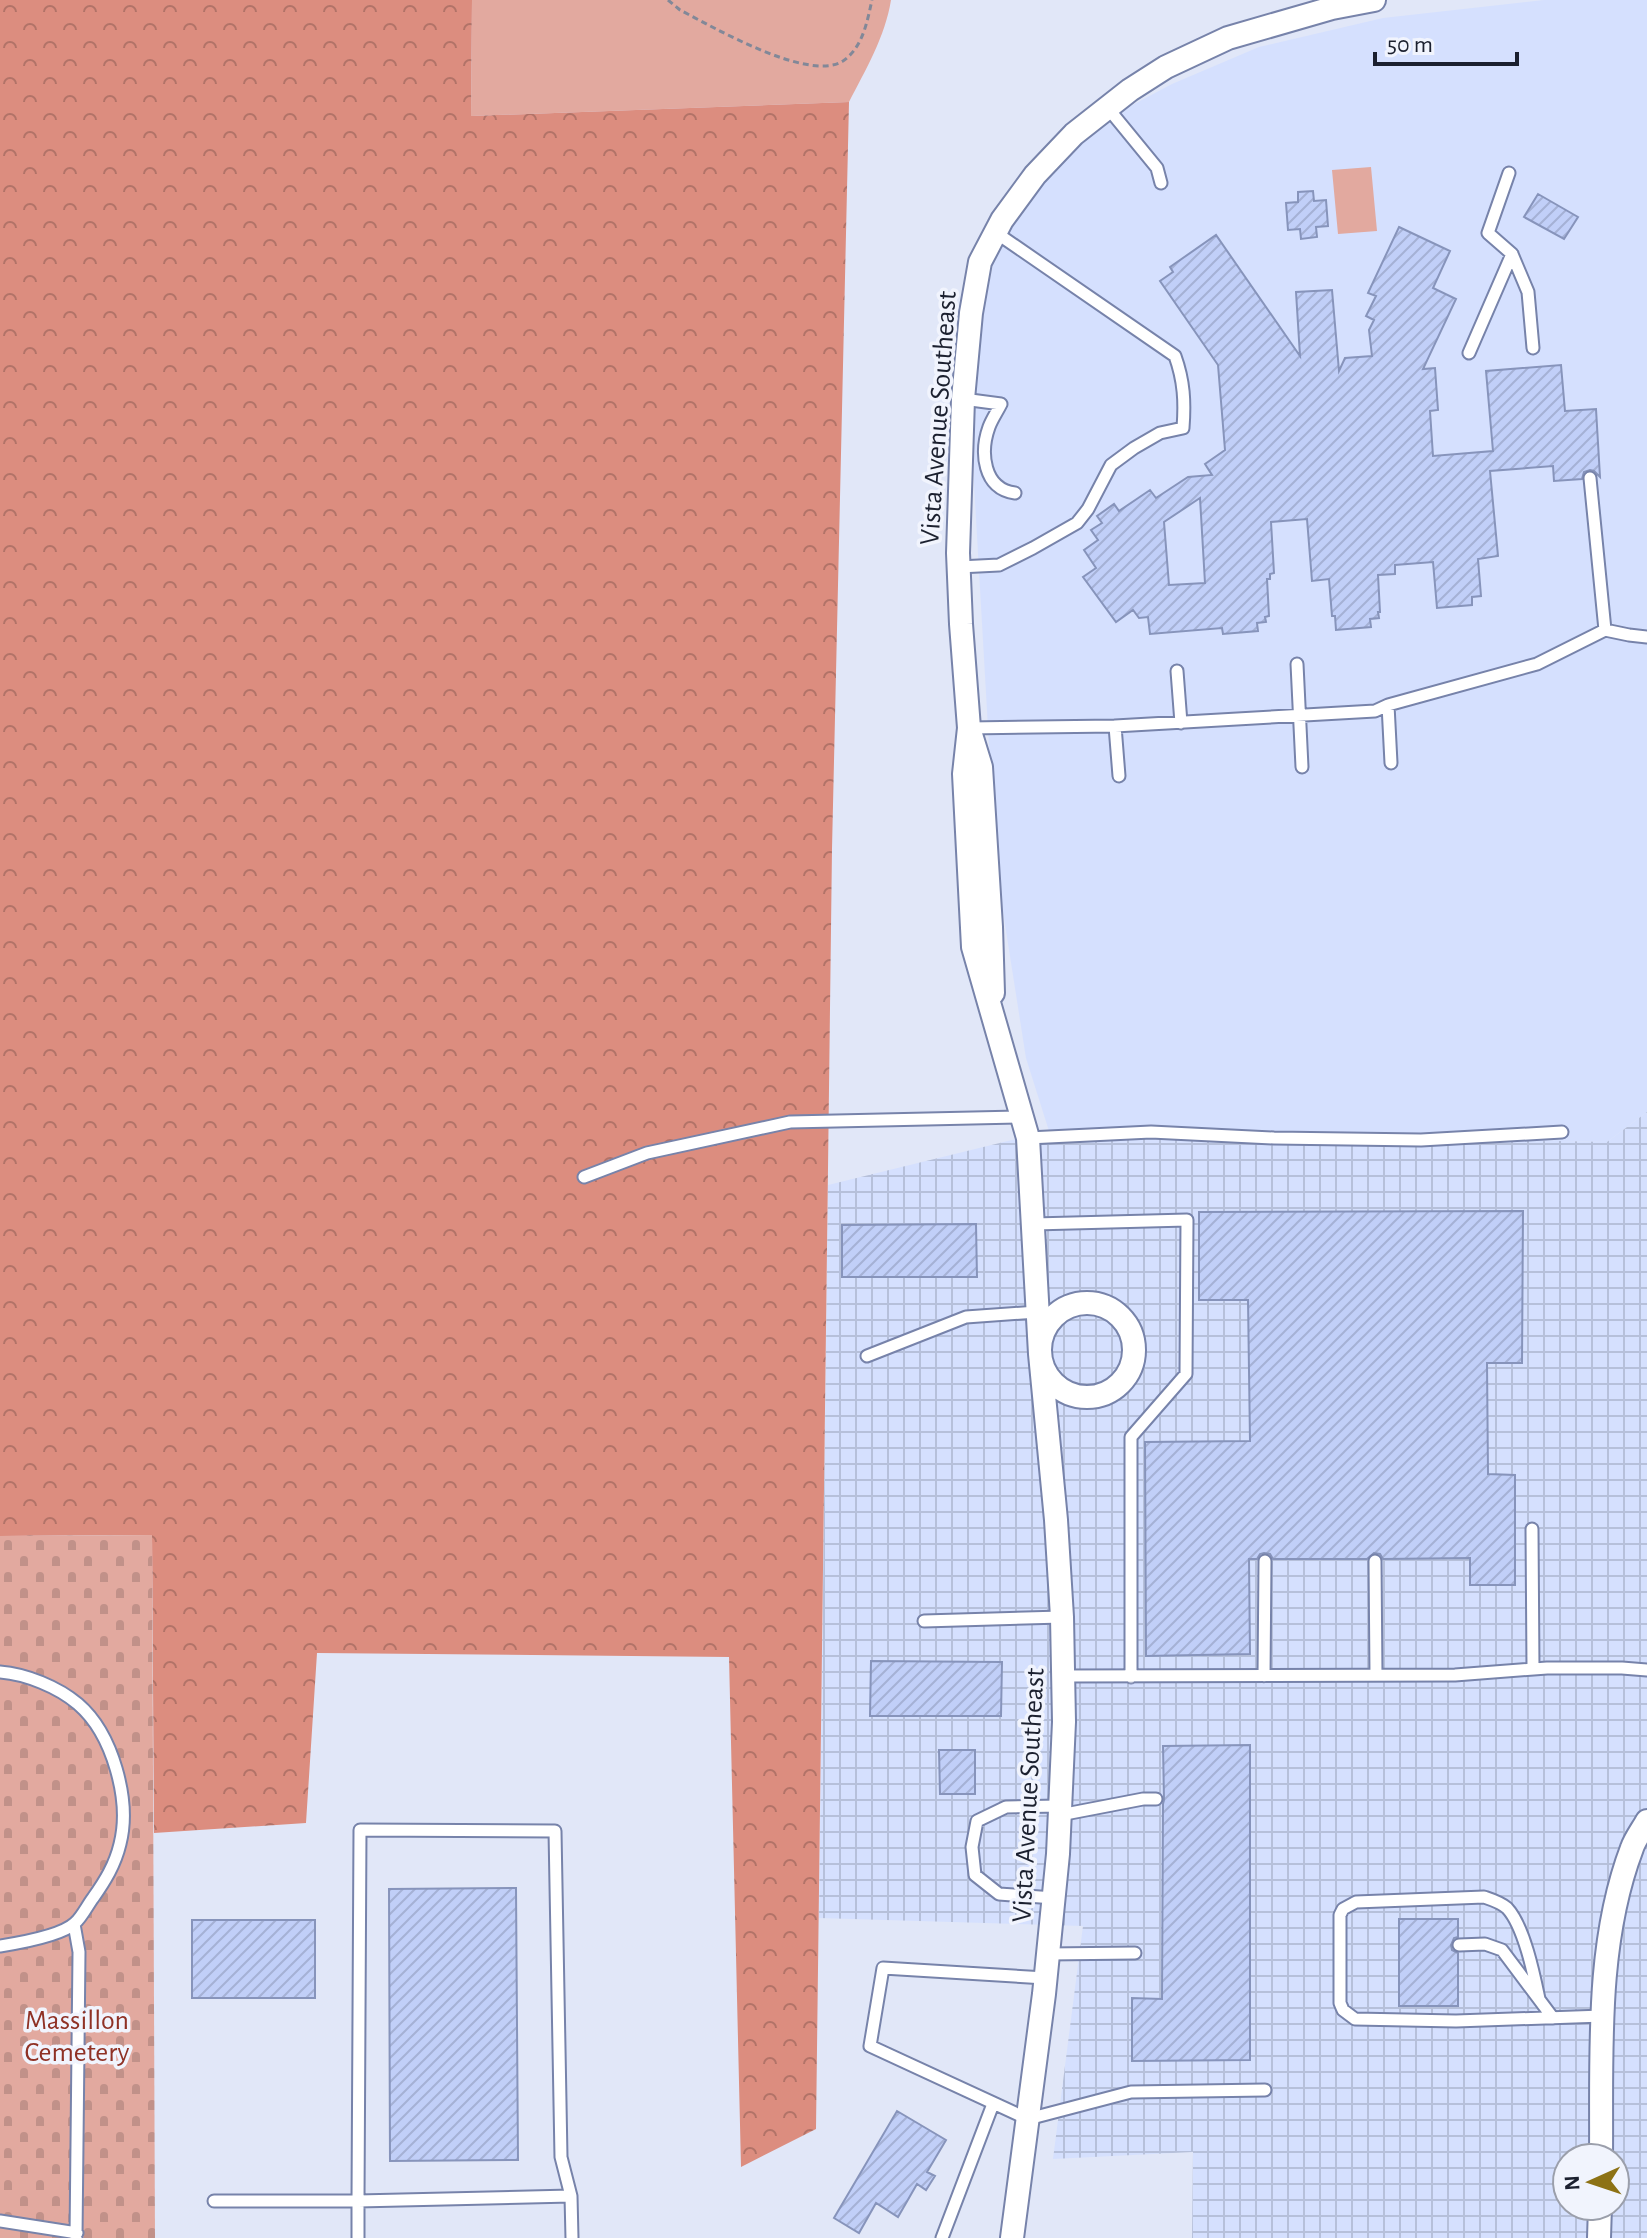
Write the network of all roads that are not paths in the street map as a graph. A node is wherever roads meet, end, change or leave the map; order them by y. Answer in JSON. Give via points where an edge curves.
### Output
{"nodes":[{"id":1,"x":1374,"y":0,"type":"edge"},
{"id":2,"x":1107,"y":107,"type":"junction"},
{"id":3,"x":1509,"y":173,"type":"dead end"},
{"id":4,"x":1161,"y":183,"type":"dead end"},
{"id":5,"x":995,"y":232,"type":"junction"},
{"id":6,"x":1512,"y":254,"type":"junction"},
{"id":7,"x":1533,"y":348,"type":"dead end"},
{"id":8,"x":1469,"y":353,"type":"dead end"},
{"id":9,"x":963,"y":399,"type":"junction"},
{"id":10,"x":1590,"y":478,"type":"dead end"},
{"id":11,"x":1015,"y":493,"type":"dead end"},
{"id":12,"x":959,"y":567,"type":"junction"},
{"id":13,"x":1605,"y":630,"type":"junction"},
{"id":14,"x":1647,"y":637,"type":"edge"},
{"id":15,"x":1297,"y":664,"type":"dead end"},
{"id":16,"x":1177,"y":671,"type":"dead end"},
{"id":17,"x":1388,"y":705,"type":"junction"},
{"id":18,"x":1299,"y":716,"type":"junction"},
{"id":19,"x":1181,"y":723,"type":"junction"},
{"id":20,"x":1115,"y":726,"type":"junction"},
{"id":21,"x":969,"y":728,"type":"junction"},
{"id":22,"x":1391,"y":763,"type":"dead end"},
{"id":23,"x":1302,"y":767,"type":"dead end"},
{"id":24,"x":1119,"y":776,"type":"dead end"},
{"id":25,"x":1025,"y":1128,"type":"junction"},
{"id":26,"x":1562,"y":1132,"type":"dead end"},
{"id":27,"x":584,"y":1177,"type":"dead end"},
{"id":28,"x":1034,"y":1224,"type":"junction"},
{"id":29,"x":1037,"y":1312,"type":"junction"},
{"id":30,"x":1040,"y":1354,"type":"junction"},
{"id":31,"x":867,"y":1356,"type":"dead end"},
{"id":32,"x":1532,"y":1529,"type":"dead end"},
{"id":33,"x":1265,"y":1561,"type":"dead end"},
{"id":34,"x":1375,"y":1561,"type":"dead end"},
{"id":35,"x":1062,"y":1617,"type":"junction"},
{"id":36,"x":924,"y":1621,"type":"dead end"},
{"id":37,"x":1533,"y":1669,"type":"junction"},
{"id":38,"x":1647,"y":1670,"type":"edge"},
{"id":39,"x":0,"y":1672,"type":"edge"},
{"id":40,"x":1376,"y":1675,"type":"junction"},
{"id":41,"x":1064,"y":1676,"type":"junction"},
{"id":42,"x":1264,"y":1676,"type":"junction"},
{"id":43,"x":1131,"y":1677,"type":"junction"},
{"id":44,"x":1156,"y":1799,"type":"dead end"},
{"id":45,"x":1060,"y":1811,"type":"junction"},
{"id":46,"x":1647,"y":1821,"type":"edge"},
{"id":47,"x":1640,"y":1845,"type":"edge"},
{"id":48,"x":1054,"y":1898,"type":"junction"},
{"id":49,"x":74,"y":1924,"type":"junction"},
{"id":50,"x":1459,"y":1945,"type":"dead end"},
{"id":51,"x":0,"y":1946,"type":"edge"},
{"id":52,"x":1135,"y":1953,"type":"dead end"},
{"id":53,"x":1048,"y":1954,"type":"junction"},
{"id":54,"x":1045,"y":1978,"type":"junction"},
{"id":55,"x":1539,"y":1999,"type":"junction"},
{"id":56,"x":1603,"y":2016,"type":"junction"},
{"id":57,"x":1553,"y":2018,"type":"junction"},
{"id":58,"x":1265,"y":2090,"type":"dead end"},
{"id":59,"x":993,"y":2104,"type":"junction"},
{"id":60,"x":1028,"y":2119,"type":"junction"},
{"id":61,"x":1601,"y":2142,"type":"edge"},
{"id":62,"x":571,"y":2196,"type":"junction"},
{"id":63,"x":214,"y":2201,"type":"dead end"},
{"id":64,"x":358,"y":2201,"type":"junction"},
{"id":65,"x":0,"y":2221,"type":"edge"},
{"id":66,"x":76,"y":2236,"type":"edge"},
{"id":67,"x":358,"y":2238,"type":"edge"},
{"id":68,"x":572,"y":2238,"type":"edge"},
{"id":69,"x":942,"y":2238,"type":"edge"},
{"id":70,"x":1012,"y":2238,"type":"edge"}],
"edges":[{"from":1,"to":2,"type":"street","name":"Vista Avenue Southeast","via":[[1228,38],[1166,67]]},
{"from":2,"to":4,"type":"lane","via":[[1157,168]]},
{"from":2,"to":5,"type":"street","name":"Vista Avenue Southeast","via":[[1054,153]]},
{"from":3,"to":6,"type":"lane","via":[[1488,233]]},
{"from":5,"to":9,"type":"street","name":"Vista Avenue Southeast","via":[[975,284]]},
{"from":5,"to":12,"type":"lane","via":[[1175,356],[1185,402],[1183,428],[1160,433],[1111,465],[1077,523],[999,565]]},
{"from":6,"to":7,"type":"lane","via":[[1528,292]]},
{"from":6,"to":8,"type":"lane"},
{"from":9,"to":11,"type":"lane","via":[[1001,404],[986,440],[988,476],[1001,489]]},
{"from":9,"to":12,"type":"street","name":"Vista Avenue Southeast"},
{"from":10,"to":13,"type":"lane"},
{"from":12,"to":21,"type":"street","name":"Vista Avenue Southeast"},
{"from":13,"to":14,"type":"lane"},
{"from":13,"to":17,"type":"lane","via":[[1537,664]]},
{"from":15,"to":18,"type":"lane"},
{"from":16,"to":19,"type":"lane"},
{"from":17,"to":18,"type":"lane","via":[[1375,711]]},
{"from":17,"to":22,"type":"lane"},
{"from":18,"to":19,"type":"lane"},
{"from":18,"to":23,"type":"lane"},
{"from":19,"to":20,"type":"lane"},
{"from":20,"to":21,"type":"lane"},
{"from":20,"to":24,"type":"lane"},
{"from":21,"to":25,"type":"street","name":"Vista Avenue Southeast","via":[[981,767],[994,1019]]},
{"from":25,"to":26,"type":"lane","via":[[1055,1138],[1151,1132],[1421,1140]]},
{"from":25,"to":27,"type":"lane","via":[[790,1122],[647,1153]]},
{"from":25,"to":28,"type":"street","name":"Vista Avenue Southeast"},
{"from":28,"to":29,"type":"street","name":"Vista Avenue Southeast"},
{"from":28,"to":43,"type":"lane","via":[[1187,1220],[1186,1374],[1131,1437]]},
{"from":29,"to":30,"type":"street","name":"Vista Avenue Southeast"},
{"from":29,"to":31,"type":"lane","via":[[966,1317]]},
{"from":30,"to":30,"type":"street","name":"Vista Avenue Southeast","via":[[1043,1369],[1063,1391],[1093,1397],[1108,1393],[1130,1371],[1134,1341],[1118,1313],[1105,1305],[1073,1304],[1048,1323]]},
{"from":30,"to":35,"type":"street","name":"Vista Avenue Southeast"},
{"from":32,"to":37,"type":"lane"},
{"from":33,"to":42,"type":"lane"},
{"from":34,"to":40,"type":"lane"},
{"from":35,"to":36,"type":"lane"},
{"from":35,"to":41,"type":"street","name":"Vista Avenue Southeast"},
{"from":37,"to":38,"type":"lane"},
{"from":37,"to":40,"type":"lane"},
{"from":39,"to":49,"type":"lane","via":[[47,1686],[79,1705],[102,1734],[117,1770],[124,1804],[120,1843],[109,1875]]},
{"from":40,"to":42,"type":"lane"},
{"from":41,"to":43,"type":"lane"},
{"from":41,"to":45,"type":"street","name":"Vista Avenue Southeast"},
{"from":42,"to":43,"type":"lane"},
{"from":44,"to":45,"type":"lane"},
{"from":45,"to":48,"type":"street","name":"Vista Avenue Southeast"},
{"from":45,"to":48,"type":"lane","via":[[1006,1807],[977,1821],[972,1847],[975,1875],[999,1894]]},
{"from":46,"to":47,"type":"street"},
{"from":47,"to":56,"type":"street","via":[[1615,1905]]},
{"from":48,"to":53,"type":"street","name":"Vista Avenue Southeast"},
{"from":49,"to":51,"type":"lane","via":[[36,1940]]},
{"from":49,"to":66,"type":"lane","via":[[79,1952]]},
{"from":50,"to":55,"type":"lane","via":[[1502,1950]]},
{"from":52,"to":53,"type":"lane"},
{"from":53,"to":54,"type":"street","name":"Vista Avenue Southeast"},
{"from":54,"to":59,"type":"lane","via":[[883,1968],[870,2046]]},
{"from":54,"to":60,"type":"street","name":"Vista Avenue Southeast"},
{"from":55,"to":57,"type":"lane"},
{"from":55,"to":57,"type":"lane","via":[[1514,1918],[1498,1901],[1484,1897],[1356,1902],[1340,1915],[1340,2003],[1355,2019]]},
{"from":56,"to":57,"type":"lane"},
{"from":56,"to":61,"type":"street"},
{"from":58,"to":60,"type":"lane","via":[[1131,2092]]},
{"from":59,"to":60,"type":"lane"},
{"from":59,"to":69,"type":"lane"},
{"from":60,"to":70,"type":"street","name":"Vista Avenue Southeast"},
{"from":62,"to":64,"type":"lane"},
{"from":62,"to":64,"type":"lane","via":[[561,2157],[555,1831],[360,1830]]},
{"from":62,"to":68,"type":"lane"},
{"from":63,"to":64,"type":"lane"},
{"from":64,"to":67,"type":"lane"},
{"from":65,"to":66,"type":"lane"}]}
